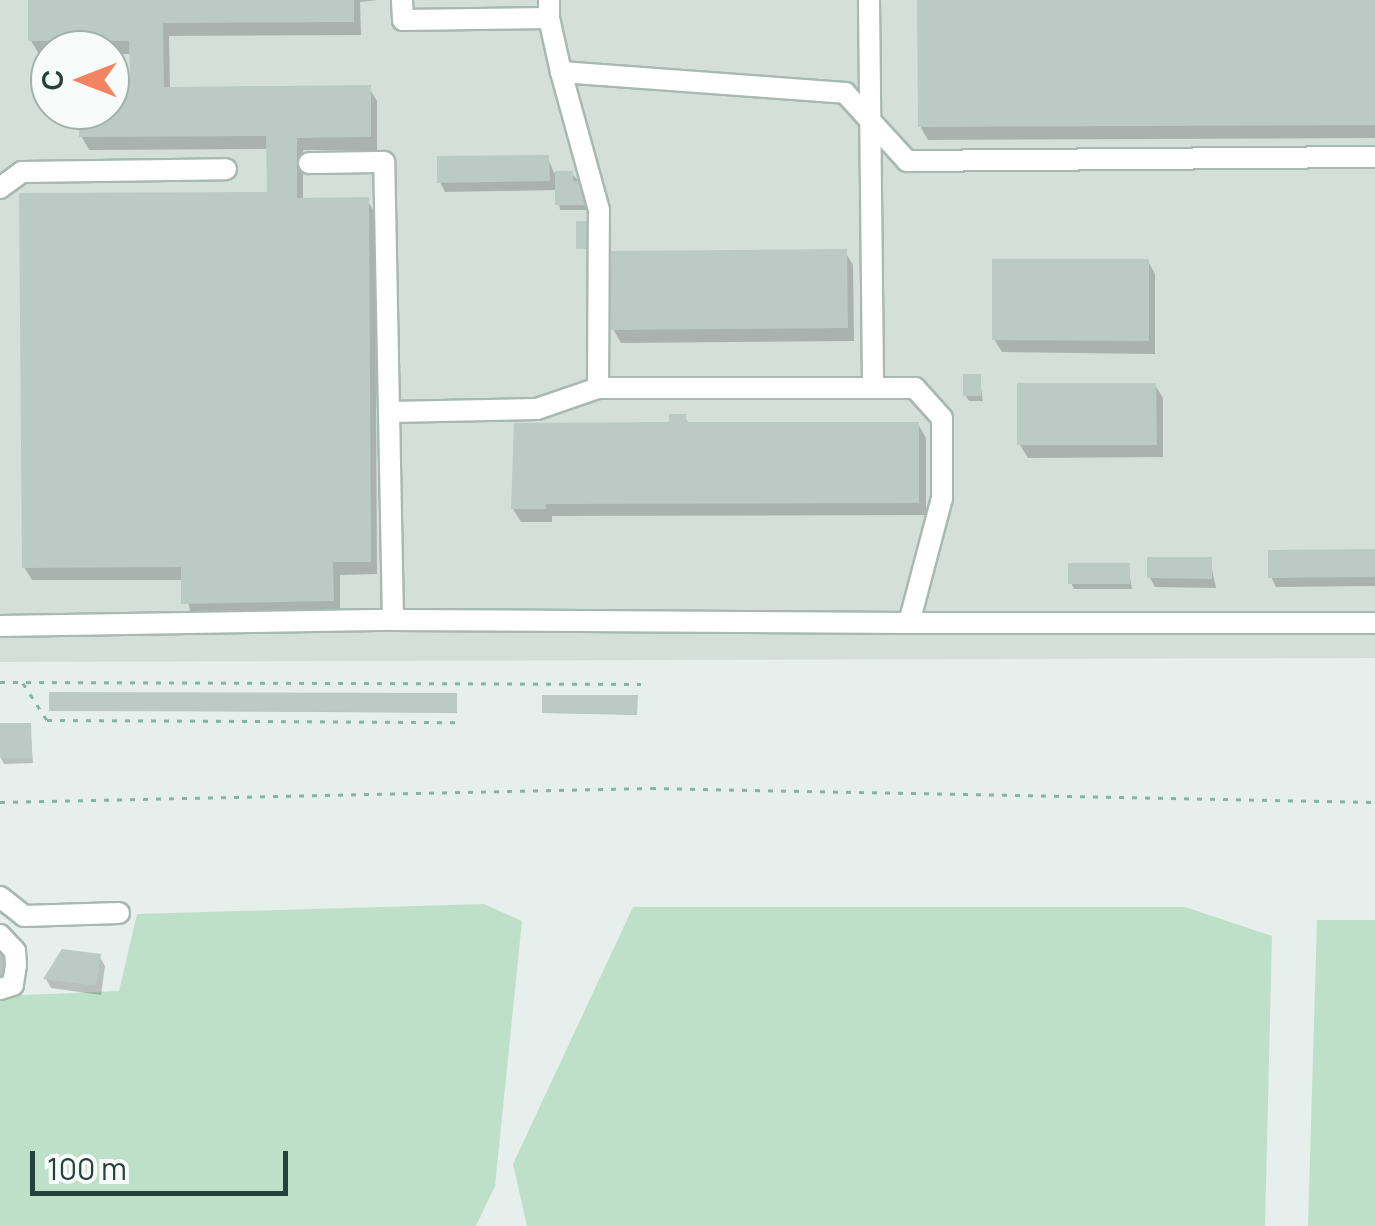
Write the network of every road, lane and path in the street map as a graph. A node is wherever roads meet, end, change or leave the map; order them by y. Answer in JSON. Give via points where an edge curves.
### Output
{"nodes":[{"id":1,"x":402,"y":0,"type":"edge"},
{"id":2,"x":869,"y":0,"type":"edge"},
{"id":3,"x":549,"y":9,"type":"edge"},
{"id":4,"x":561,"y":72,"type":"junction"},
{"id":5,"x":870,"y":120,"type":"junction"},
{"id":6,"x":1375,"y":157,"type":"edge"},
{"id":7,"x":309,"y":163,"type":"dead end"},
{"id":8,"x":226,"y":169,"type":"dead end"},
{"id":9,"x":0,"y":188,"type":"edge"},
{"id":10,"x":598,"y":388,"type":"junction"},
{"id":11,"x":873,"y":388,"type":"junction"},
{"id":12,"x":391,"y":412,"type":"junction"},
{"id":13,"x":393,"y":620,"type":"junction"},
{"id":14,"x":909,"y":623,"type":"junction"},
{"id":15,"x":1375,"y":623,"type":"edge"},
{"id":16,"x":0,"y":626,"type":"edge"},
{"id":17,"x":0,"y":682,"type":"edge"},
{"id":18,"x":22,"y":682,"type":"junction"},
{"id":19,"x":641,"y":684,"type":"dead end"},
{"id":20,"x":458,"y":722,"type":"dead end"},
{"id":21,"x":0,"y":802,"type":"edge"},
{"id":22,"x":1375,"y":802,"type":"edge"},
{"id":23,"x":0,"y":897,"type":"edge"},
{"id":24,"x":119,"y":913,"type":"dead end"},
{"id":25,"x":0,"y":936,"type":"edge"},
{"id":26,"x":0,"y":989,"type":"edge"}],
"edges":[{"from":1,"to":3,"type":"lane","via":[[402,20]]},
{"from":2,"to":5,"type":"lane"},
{"from":3,"to":4,"type":"lane"},
{"from":4,"to":5,"type":"lane","via":[[845,92]]},
{"from":4,"to":10,"type":"lane","via":[[599,210]]},
{"from":5,"to":6,"type":"lane","via":[[906,161]]},
{"from":5,"to":11,"type":"lane"},
{"from":7,"to":12,"type":"lane","via":[[384,162]]},
{"from":8,"to":9,"type":"lane","via":[[22,172]]},
{"from":10,"to":11,"type":"lane"},
{"from":10,"to":12,"type":"lane","via":[[537,410]]},
{"from":11,"to":14,"type":"lane","via":[[915,388],[942,418],[942,498]]},
{"from":12,"to":13,"type":"lane"},
{"from":13,"to":14,"type":"lane"},
{"from":13,"to":16,"type":"lane"},
{"from":14,"to":15,"type":"lane"},
{"from":17,"to":18,"type":"path"},
{"from":18,"to":19,"type":"path"},
{"from":18,"to":20,"type":"path","via":[[47,720]]},
{"from":21,"to":22,"type":"path","via":[[652,788]]},
{"from":23,"to":24,"type":"lane","via":[[24,916]]},
{"from":25,"to":26,"type":"lane","via":[[16,951],[13,986]]}]}
